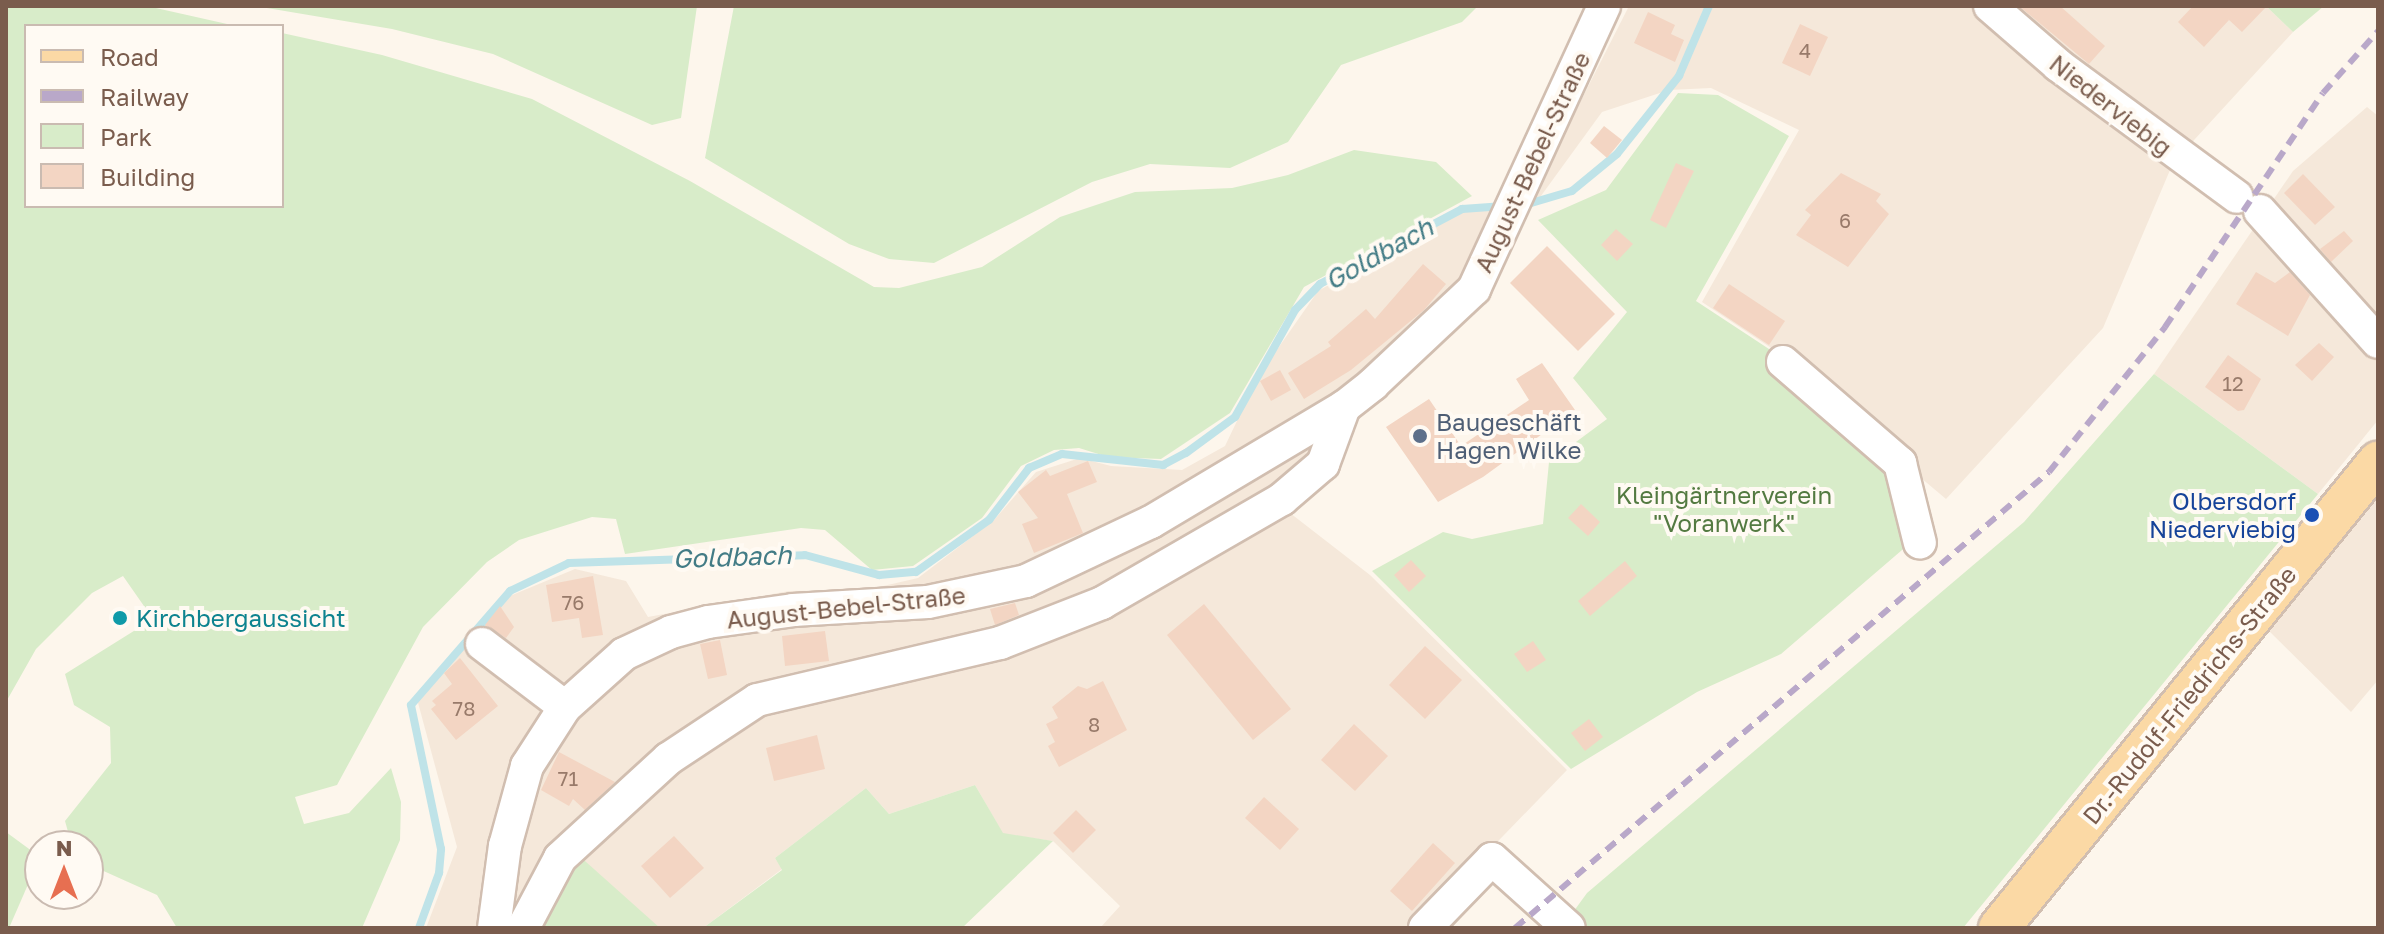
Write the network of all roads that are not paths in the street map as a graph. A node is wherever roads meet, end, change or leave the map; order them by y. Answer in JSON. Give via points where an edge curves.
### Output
{"nodes":[{"id":1,"x":1604,"y":6,"type":"edge"},
{"id":2,"x":1990,"y":6,"type":"edge"},
{"id":3,"x":2378,"y":342,"type":"edge"},
{"id":4,"x":1783,"y":362,"type":"dead end"},
{"id":5,"x":1344,"y":407,"type":"junction"},
{"id":6,"x":2378,"y":462,"type":"edge"},
{"id":7,"x":1920,"y":543,"type":"dead end"},
{"id":8,"x":482,"y":644,"type":"dead end"},
{"id":9,"x":565,"y":707,"type":"junction"},
{"id":10,"x":494,"y":928,"type":"edge"},
{"id":11,"x":523,"y":928,"type":"edge"},
{"id":12,"x":1425,"y":928,"type":"edge"},
{"id":13,"x":1569,"y":928,"type":"edge"},
{"id":14,"x":1999,"y":928,"type":"edge"}],
"edges":[{"from":1,"to":5,"type":"street","name":"August-Bebel-Straße","via":[[1474,289]]},
{"from":2,"to":3,"type":"street","name":"Niederviebig","via":[[2058,65],[2248,204]]},
{"from":4,"to":7,"type":"street","via":[[1900,463]]},
{"from":5,"to":9,"type":"street","name":"August-Bebel-Straße","via":[[1151,522],[1026,581],[928,602],[793,610],[671,632],[624,654]]},
{"from":5,"to":11,"type":"street","name":"August-Bebel-Straße","via":[[1323,464],[1282,499],[1102,603],[1000,643],[757,700],[668,759],[560,858]]},
{"from":6,"to":14,"type":"main road","name":"Dr.-Rudolf-Friedrichs-Straße"},
{"from":8,"to":9,"type":"street"},
{"from":9,"to":10,"type":"street","name":"August-Bebel-Straße","via":[[527,766],[515,803]]},
{"from":12,"to":13,"type":"street","via":[[1492,859]]}]}
